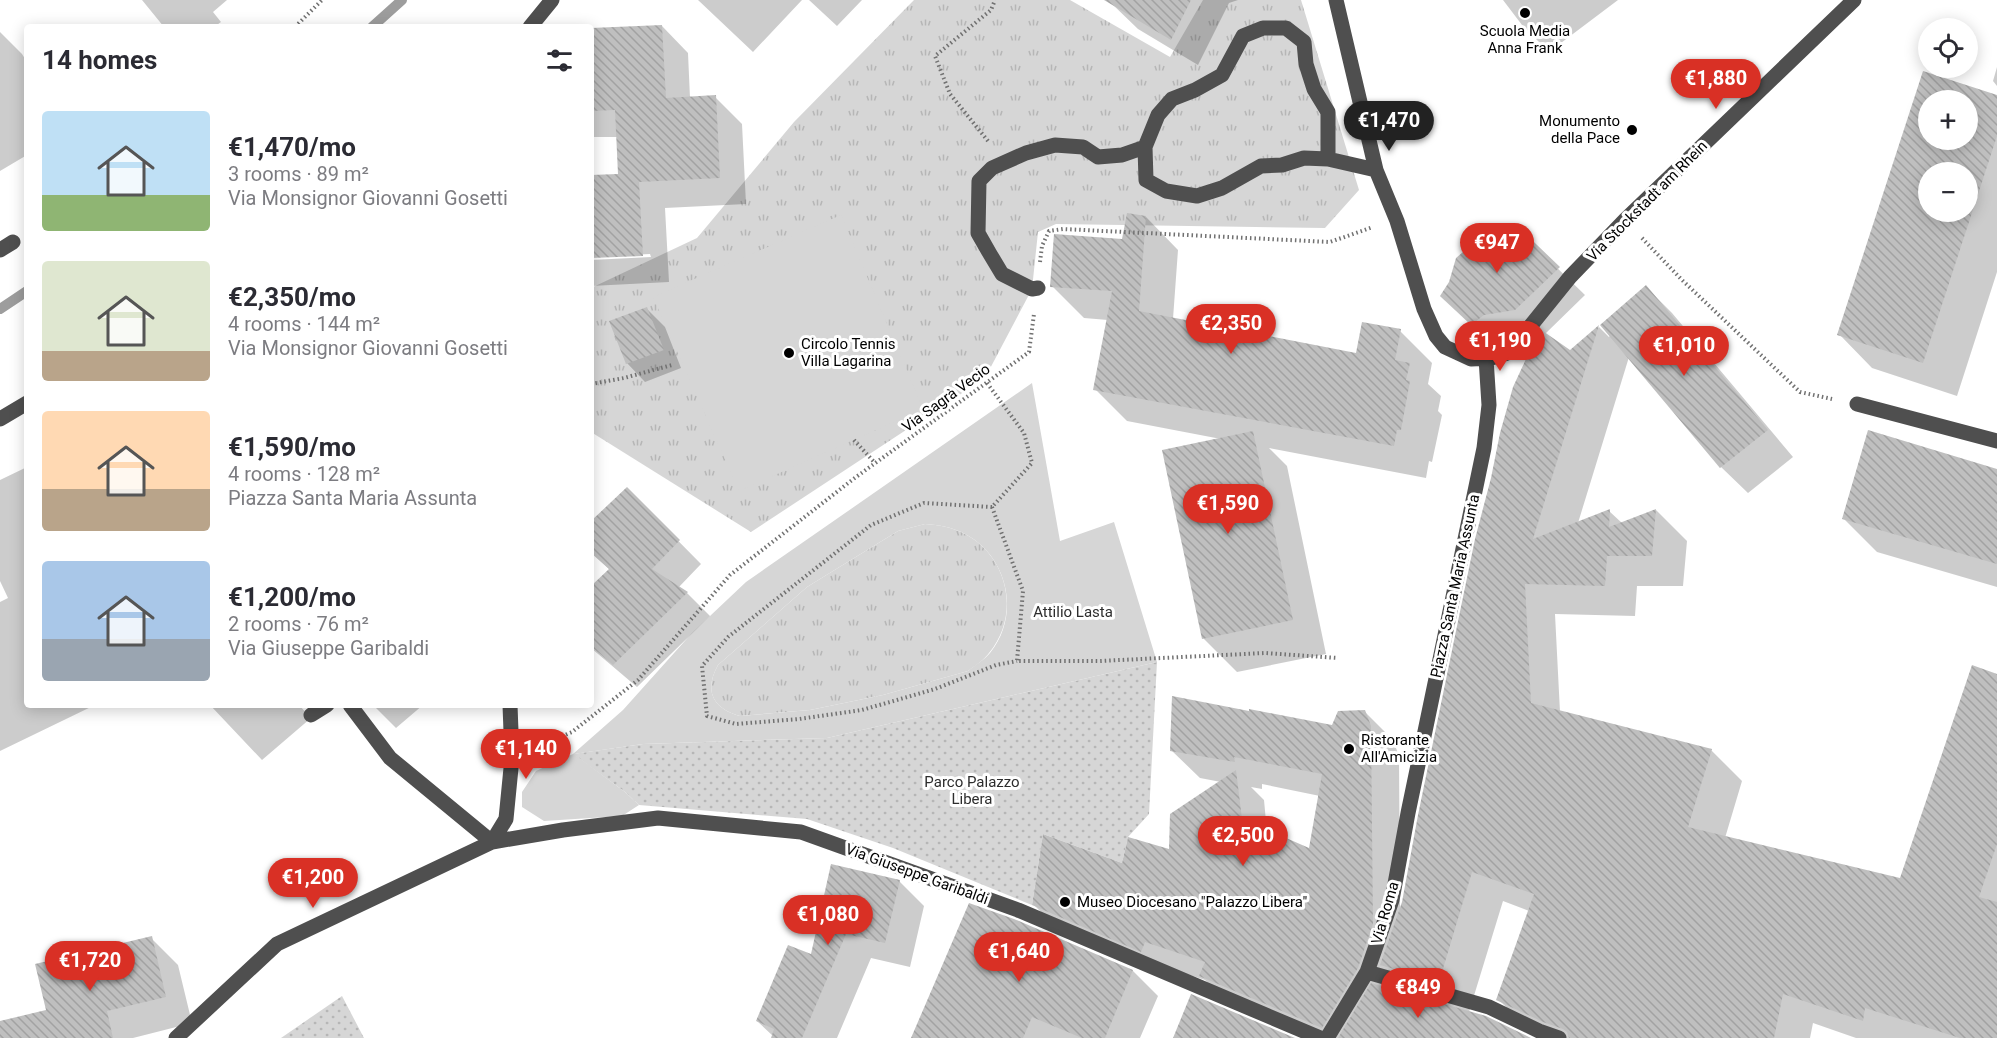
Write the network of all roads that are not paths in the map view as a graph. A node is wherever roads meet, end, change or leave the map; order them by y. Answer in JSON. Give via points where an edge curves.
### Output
{"nodes":[{"id":1,"x":552,"y":0,"type":"edge"},
{"id":2,"x":1336,"y":0,"type":"edge"},
{"id":3,"x":1854,"y":0,"type":"edge"},
{"id":4,"x":532,"y":24,"type":"edge"},
{"id":5,"x":1145,"y":147,"type":"junction"},
{"id":6,"x":1328,"y":159,"type":"junction"},
{"id":7,"x":1376,"y":170,"type":"junction"},
{"id":8,"x":1038,"y":288,"type":"road end"},
{"id":9,"x":1486,"y":358,"type":"junction"},
{"id":10,"x":1857,"y":404,"type":"road end"},
{"id":11,"x":24,"y":405,"type":"edge"},
{"id":12,"x":0,"y":419,"type":"edge"},
{"id":13,"x":1997,"y":441,"type":"edge"},
{"id":14,"x":322,"y":708,"type":"edge"},
{"id":15,"x":352,"y":708,"type":"edge"},
{"id":16,"x":510,"y":708,"type":"edge"},
{"id":17,"x":311,"y":715,"type":"dead end"},
{"id":18,"x":1408,"y":813,"type":"joint"},
{"id":19,"x":492,"y":842,"type":"junction"},
{"id":20,"x":1367,"y":972,"type":"junction"},
{"id":21,"x":176,"y":1038,"type":"edge"},
{"id":22,"x":1320,"y":1038,"type":"edge"},
{"id":23,"x":1327,"y":1038,"type":"edge"},
{"id":24,"x":1559,"y":1038,"type":"edge"}],
"edges":[{"from":1,"to":4,"type":"street"},
{"from":2,"to":7,"type":"street"},
{"from":3,"to":9,"type":"street","name":"Via Stockstadt am Rhein","via":[[1625,220],[1570,277],[1507,353]]},
{"from":5,"to":6,"type":"street","via":[[1146,180],[1166,191],[1197,196],[1222,188],[1261,166],[1304,158]]},
{"from":5,"to":6,"type":"street","via":[[1158,115],[1172,99],[1222,75],[1243,36],[1263,28],[1286,28],[1304,42],[1314,88],[1328,112]]},
{"from":5,"to":8,"type":"street","via":[[1122,155],[1098,157],[1083,147],[1055,145],[992,168],[979,182],[978,232],[1002,274],[1032,289]]},
{"from":6,"to":7,"type":"street"},
{"from":7,"to":9,"type":"street","via":[[1436,336],[1445,347],[1471,359]]},
{"from":9,"to":18,"type":"street","name":"Piazza Santa Maria Assunta","via":[[1489,405],[1484,448]]},
{"from":10,"to":13,"type":"street"},
{"from":11,"to":12,"type":"street"},
{"from":14,"to":17,"type":"street"},
{"from":15,"to":19,"type":"street","via":[[390,758]]},
{"from":16,"to":19,"type":"street","via":[[512,758],[506,819]]},
{"from":18,"to":20,"type":"street","name":"Via Roma","via":[[1392,900]]},
{"from":19,"to":21,"type":"street","name":"Via Giuseppe Garibaldi","via":[[277,944]]},
{"from":19,"to":22,"type":"street","name":"Via Giuseppe Garibaldi","via":[[658,818],[801,832],[1018,910]]},
{"from":20,"to":23,"type":"street","name":"Via Roma"},
{"from":20,"to":24,"type":"street","via":[[1489,1007]]}]}
